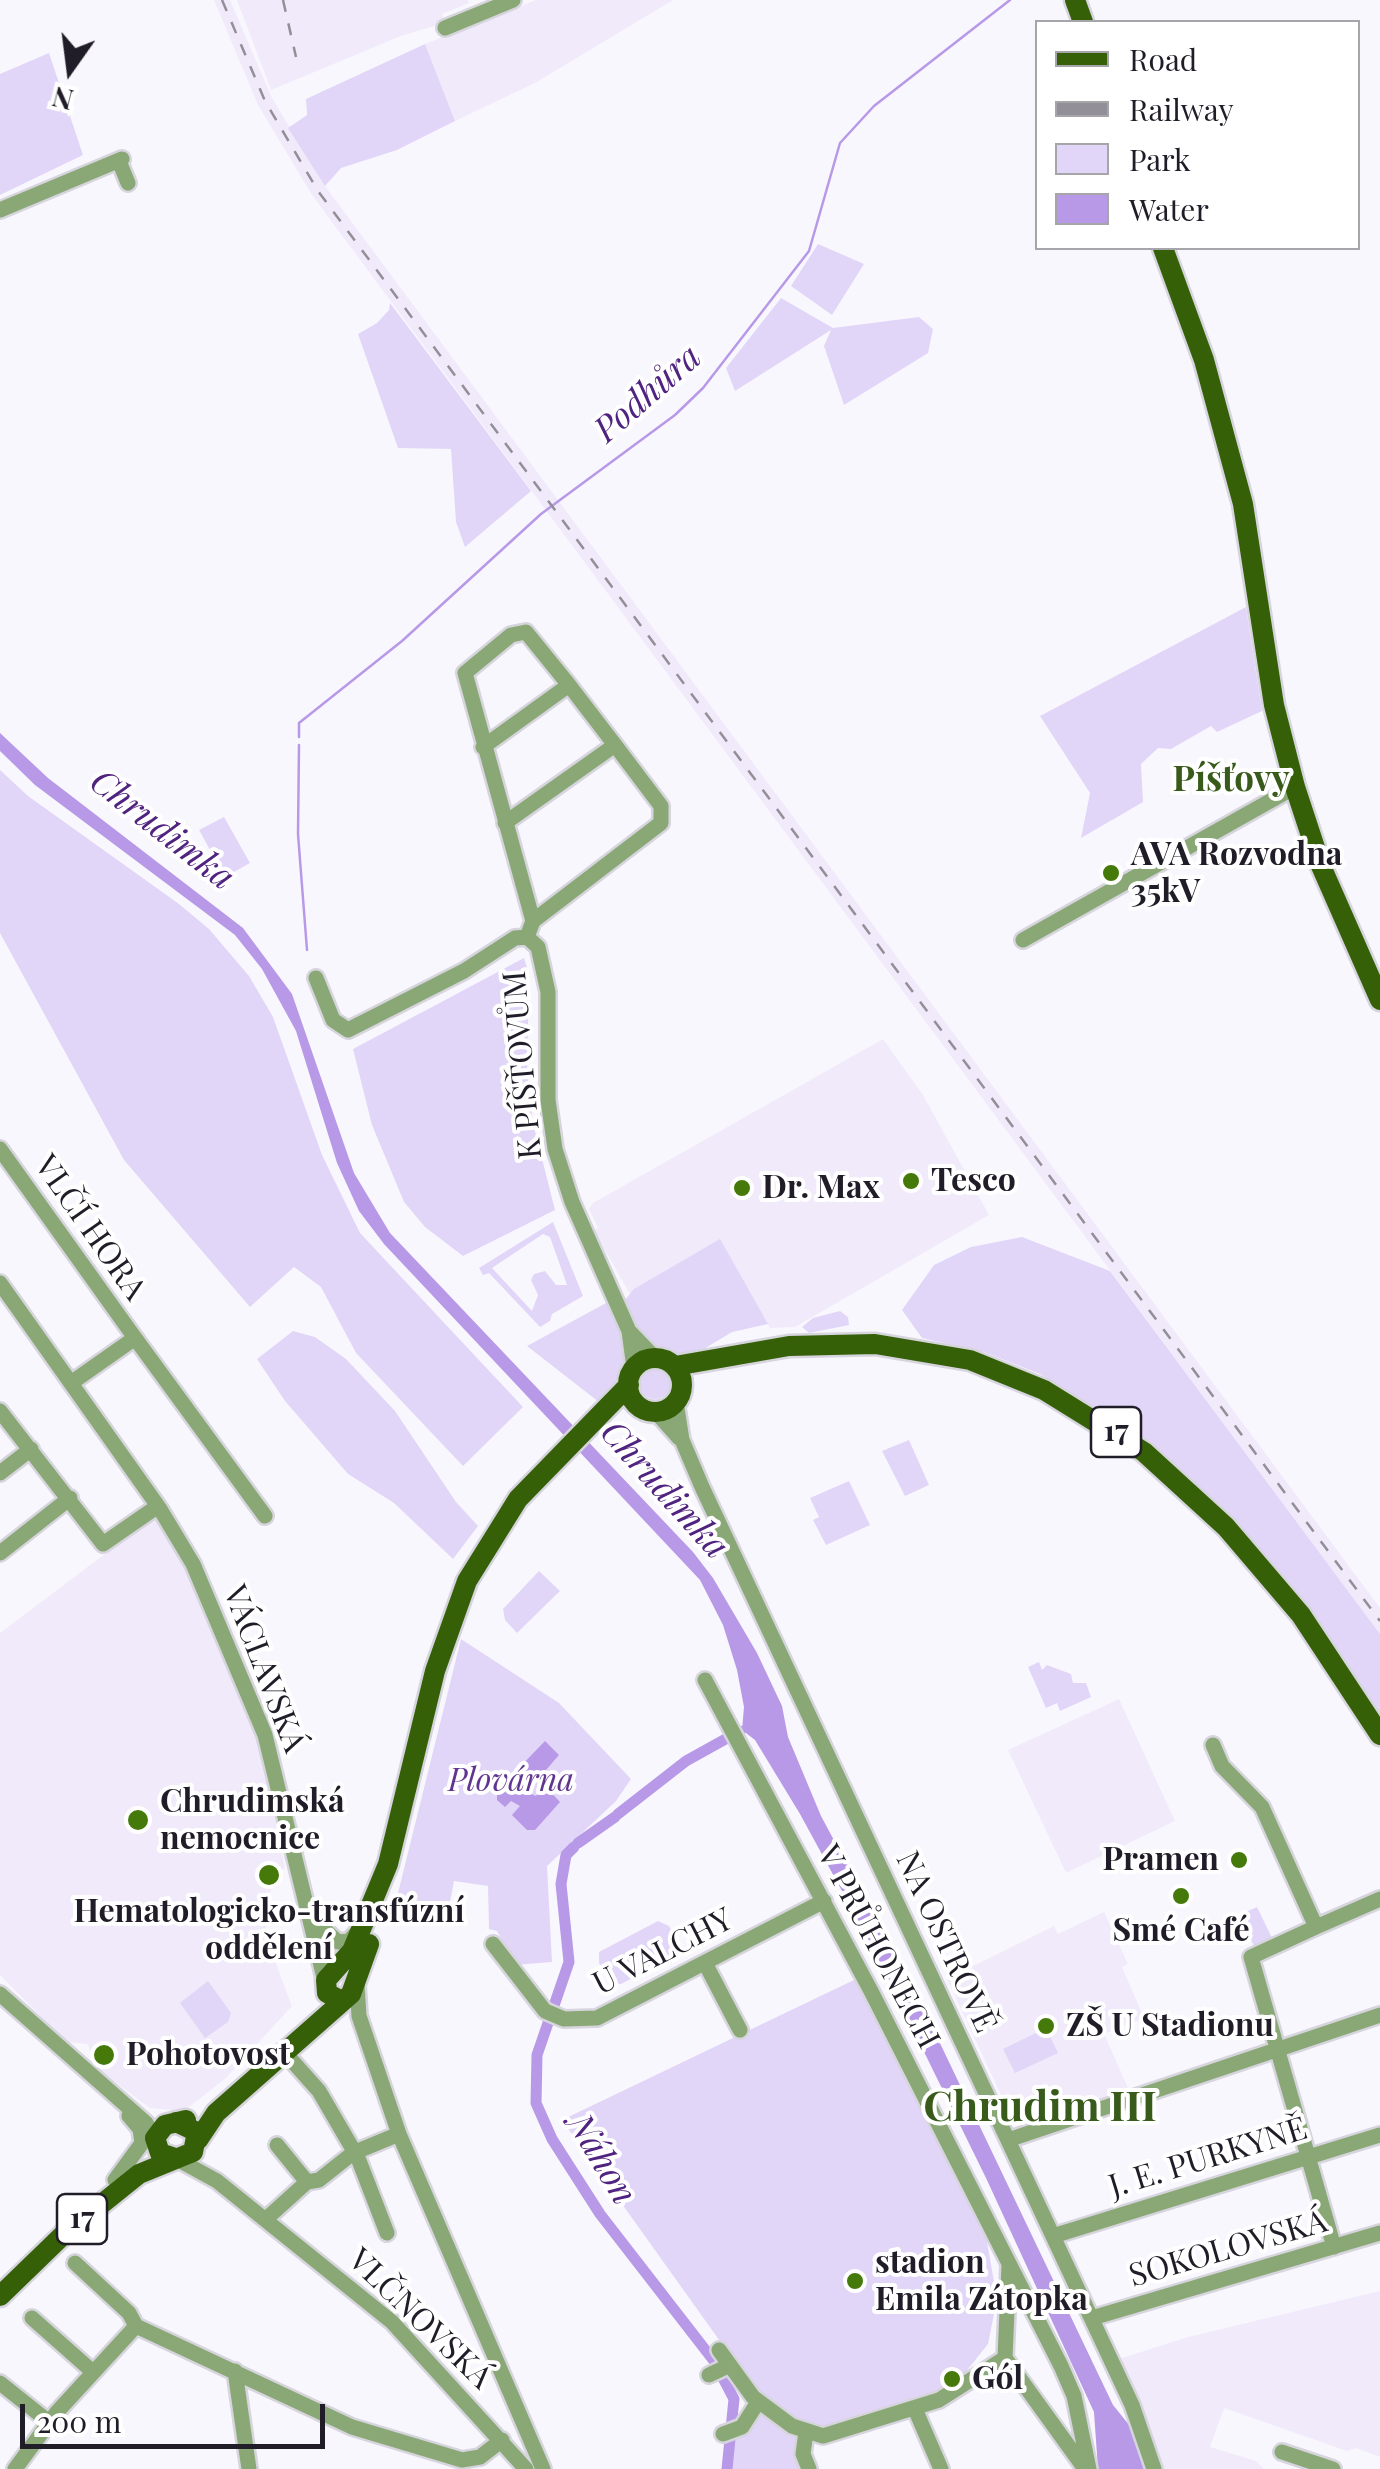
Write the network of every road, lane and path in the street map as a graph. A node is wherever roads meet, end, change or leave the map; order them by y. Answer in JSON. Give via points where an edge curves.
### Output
{"nodes":[{"id":1,"x":513,"y":0,"type":"edge"},
{"id":2,"x":488,"y":5,"type":"edge"},
{"id":3,"x":445,"y":28,"type":"dead end"},
{"id":4,"x":128,"y":183,"type":"dead end"},
{"id":5,"x":0,"y":210,"type":"edge"},
{"id":6,"x":1164,"y":250,"type":"edge"},
{"id":7,"x":570,"y":685,"type":"junction"},
{"id":8,"x":614,"y":744,"type":"junction"},
{"id":9,"x":484,"y":747,"type":"junction"},
{"id":10,"x":1297,"y":796,"type":"junction"},
{"id":11,"x":505,"y":823,"type":"junction"},
{"id":12,"x":530,"y":929,"type":"junction"},
{"id":13,"x":1023,"y":940,"type":"dead end"},
{"id":14,"x":316,"y":978,"type":"dead end"},
{"id":15,"x":1380,"y":1000,"type":"edge"},
{"id":16,"x":0,"y":1149,"type":"edge"},
{"id":17,"x":0,"y":1283,"type":"edge"},
{"id":18,"x":628,"y":1331,"type":"junction"},
{"id":19,"x":135,"y":1338,"type":"junction"},
{"id":20,"x":732,"y":1358,"type":"junction"},
{"id":21,"x":665,"y":1362,"type":"junction"},
{"id":22,"x":632,"y":1376,"type":"junction"},
{"id":23,"x":70,"y":1384,"type":"junction"},
{"id":24,"x":679,"y":1395,"type":"junction"},
{"id":25,"x":648,"y":1409,"type":"junction"},
{"id":26,"x":0,"y":1411,"type":"edge"},
{"id":27,"x":600,"y":1422,"type":"junction"},
{"id":28,"x":682,"y":1440,"type":"junction"},
{"id":29,"x":31,"y":1449,"type":"junction"},
{"id":30,"x":0,"y":1472,"type":"edge"},
{"id":31,"x":70,"y":1498,"type":"junction"},
{"id":32,"x":158,"y":1506,"type":"junction"},
{"id":33,"x":265,"y":1516,"type":"dead end"},
{"id":34,"x":0,"y":1553,"type":"edge"},
{"id":35,"x":480,"y":1556,"type":"junction"},
{"id":36,"x":705,"y":1680,"type":"dead end"},
{"id":37,"x":1380,"y":1735,"type":"edge"},
{"id":38,"x":1213,"y":1745,"type":"dead end"},
{"id":39,"x":1380,"y":1899,"type":"edge"},
{"id":40,"x":824,"y":1901,"type":"junction"},
{"id":41,"x":312,"y":1918,"type":"junction"},
{"id":42,"x":364,"y":1925,"type":"junction"},
{"id":43,"x":1316,"y":1927,"type":"junction"},
{"id":44,"x":493,"y":1944,"type":"dead end"},
{"id":45,"x":342,"y":1963,"type":"junction"},
{"id":46,"x":705,"y":1963,"type":"junction"},
{"id":47,"x":357,"y":1982,"type":"junction"},
{"id":48,"x":330,"y":1989,"type":"junction"},
{"id":49,"x":0,"y":1994,"type":"edge"},
{"id":50,"x":1380,"y":2015,"type":"edge"},
{"id":51,"x":740,"y":2030,"type":"dead end"},
{"id":52,"x":1276,"y":2050,"type":"junction"},
{"id":53,"x":286,"y":2054,"type":"junction"},
{"id":54,"x":84,"y":2072,"type":"junction"},
{"id":55,"x":376,"y":2073,"type":"junction"},
{"id":56,"x":106,"y":2091,"type":"junction"},
{"id":57,"x":176,"y":2122,"type":"junction"},
{"id":58,"x":399,"y":2134,"type":"junction"},
{"id":59,"x":1380,"y":2136,"type":"edge"},
{"id":60,"x":155,"y":2139,"type":"junction"},
{"id":61,"x":198,"y":2140,"type":"junction"},
{"id":62,"x":1008,"y":2140,"type":"junction"},
{"id":63,"x":277,"y":2145,"type":"dead end"},
{"id":64,"x":353,"y":2153,"type":"junction"},
{"id":65,"x":1306,"y":2155,"type":"junction"},
{"id":66,"x":175,"y":2158,"type":"junction"},
{"id":67,"x":116,"y":2180,"type":"junction"},
{"id":68,"x":308,"y":2182,"type":"junction"},
{"id":69,"x":230,"y":2190,"type":"junction"},
{"id":70,"x":266,"y":2220,"type":"junction"},
{"id":71,"x":387,"y":2233,"type":"dead end"},
{"id":72,"x":1380,"y":2233,"type":"edge"},
{"id":73,"x":1053,"y":2236,"type":"junction"},
{"id":74,"x":1334,"y":2246,"type":"junction"},
{"id":75,"x":1009,"y":2260,"type":"junction"},
{"id":76,"x":74,"y":2263,"type":"dead end"},
{"id":77,"x":0,"y":2281,"type":"edge"},
{"id":78,"x":0,"y":2296,"type":"edge"},
{"id":79,"x":32,"y":2318,"type":"dead end"},
{"id":80,"x":1092,"y":2318,"type":"junction"},
{"id":81,"x":136,"y":2326,"type":"junction"},
{"id":82,"x":719,"y":2350,"type":"dead end"},
{"id":83,"x":1005,"y":2358,"type":"junction"},
{"id":84,"x":235,"y":2371,"type":"junction"},
{"id":85,"x":92,"y":2372,"type":"junction"},
{"id":86,"x":0,"y":2383,"type":"edge"},
{"id":87,"x":758,"y":2402,"type":"junction"},
{"id":88,"x":915,"y":2409,"type":"junction"},
{"id":89,"x":50,"y":2422,"type":"junction"},
{"id":90,"x":730,"y":2431,"type":"dead end"},
{"id":91,"x":806,"y":2432,"type":"junction"},
{"id":92,"x":502,"y":2440,"type":"junction"},
{"id":93,"x":1282,"y":2452,"type":"dead end"},
{"id":94,"x":15,"y":2469,"type":"edge"},
{"id":95,"x":249,"y":2469,"type":"edge"},
{"id":96,"x":526,"y":2469,"type":"edge"},
{"id":97,"x":543,"y":2469,"type":"edge"},
{"id":98,"x":809,"y":2469,"type":"edge"},
{"id":99,"x":942,"y":2469,"type":"edge"},
{"id":100,"x":1087,"y":2469,"type":"edge"},
{"id":101,"x":1154,"y":2469,"type":"edge"},
{"id":102,"x":1333,"y":2469,"type":"edge"}],
"edges":[{"from":1,"to":2,"type":"street"},
{"from":2,"to":3,"type":"street"},
{"from":4,"to":5,"type":"street","via":[[121,160]]},
{"from":6,"to":10,"type":"main road","via":[[1204,360],[1238,486],[1274,704]]},
{"from":7,"to":8,"type":"street"},
{"from":7,"to":9,"type":"street"},
{"from":7,"to":9,"type":"street","via":[[526,632],[483,655],[464,677]]},
{"from":8,"to":11,"type":"street"},
{"from":8,"to":12,"type":"street","via":[[661,806],[660,824]]},
{"from":9,"to":11,"type":"street"},
{"from":10,"to":13,"type":"street"},
{"from":10,"to":15,"type":"main road"},
{"from":11,"to":12,"type":"street"},
{"from":12,"to":14,"type":"street","name":"K PÍŠŤOVŮM","via":[[348,1030],[336,1025]]},
{"from":12,"to":18,"type":"street","name":"K PÍŠŤOVŮM","via":[[548,992],[552,1130],[579,1220]]},
{"from":16,"to":19,"type":"street","name":"VLČÍ HORA"},
{"from":17,"to":23,"type":"street","name":"VÁCLAVSKÁ"},
{"from":18,"to":21,"type":"street"},
{"from":18,"to":22,"type":"street"},
{"from":19,"to":23,"type":"street","name":"VLČÍ HORA"},
{"from":19,"to":33,"type":"street","name":"VLČÍ HORA"},
{"from":20,"to":21,"type":"main road","number":"17"},
{"from":20,"to":24,"type":"main road","number":"17"},
{"from":20,"to":37,"type":"main road","number":"17","via":[[830,1343],[922,1349],[985,1364],[1074,1406],[1168,1471],[1226,1527],[1301,1615]]},
{"from":21,"to":22,"type":"main road","number":"17"},
{"from":21,"to":24,"type":"main road"},
{"from":22,"to":25,"type":"main road"},
{"from":22,"to":27,"type":"main road","number":"17"},
{"from":23,"to":32,"type":"street","name":"VÁCLAVSKÁ"},
{"from":24,"to":25,"type":"main road","number":"17"},
{"from":24,"to":28,"type":"street","name":"NA OSTROVĚ"},
{"from":25,"to":27,"type":"main road","number":"17"},
{"from":25,"to":28,"type":"street","name":"NA OSTROVĚ"},
{"from":26,"to":29,"type":"street"},
{"from":27,"to":35,"type":"main road","number":"17","via":[[510,1510]]},
{"from":28,"to":62,"type":"street","name":"NA OSTROVĚ"},
{"from":29,"to":30,"type":"street"},
{"from":29,"to":31,"type":"street"},
{"from":31,"to":32,"type":"street","via":[[103,1544]]},
{"from":31,"to":34,"type":"street"},
{"from":32,"to":41,"type":"street","name":"VÁCLAVSKÁ","via":[[193,1564],[257,1710]]},
{"from":35,"to":42,"type":"main road","number":"17","via":[[443,1645],[392,1850]]},
{"from":35,"to":47,"type":"main road","number":"17","via":[[436,1693],[389,1890]]},
{"from":36,"to":40,"type":"street","name":"V PRŮHONECH"},
{"from":38,"to":43,"type":"street","via":[[1222,1766],[1262,1807]]},
{"from":39,"to":43,"type":"street"},
{"from":40,"to":46,"type":"street","name":"U VALCHY"},
{"from":40,"to":75,"type":"street","name":"V PRŮHONECH"},
{"from":41,"to":42,"type":"street","via":[[338,1942],[352,1939]]},
{"from":41,"to":45,"type":"street","name":"VÁCLAVSKÁ"},
{"from":41,"to":48,"type":"street","name":"VÁCLAVSKÁ"},
{"from":42,"to":45,"type":"main road","number":"17"},
{"from":43,"to":52,"type":"street","via":[[1250,1957]]},
{"from":44,"to":46,"type":"street","name":"U VALCHY","via":[[544,2011],[564,2018],[607,2014]]},
{"from":45,"to":47,"type":"main road","via":[[354,1968]]},
{"from":45,"to":48,"type":"main road","via":[[331,1970]]},
{"from":46,"to":51,"type":"street"},
{"from":47,"to":48,"type":"main road","via":[[349,1996]]},
{"from":47,"to":55,"type":"street","name":"VÁCLAVSKÁ"},
{"from":48,"to":53,"type":"main road"},
{"from":48,"to":55,"type":"street","name":"VÁCLAVSKÁ"},
{"from":48,"to":57,"type":"main road","via":[[264,2059],[202,2112]]},
{"from":49,"to":54,"type":"street"},
{"from":50,"to":52,"type":"street"},
{"from":52,"to":62,"type":"street"},
{"from":52,"to":65,"type":"street"},
{"from":53,"to":61,"type":"main road","via":[[216,2112]]},
{"from":53,"to":64,"type":"street","via":[[319,2092]]},
{"from":54,"to":56,"type":"street"},
{"from":54,"to":57,"type":"street","via":[[154,2121]]},
{"from":55,"to":58,"type":"street","name":"VÁCLAVSKÁ"},
{"from":56,"to":60,"type":"street","via":[[146,2122]]},
{"from":56,"to":67,"type":"street","via":[[143,2138]]},
{"from":57,"to":60,"type":"main road","via":[[160,2128]]},
{"from":57,"to":61,"type":"main road","via":[[192,2126]]},
{"from":58,"to":64,"type":"street"},
{"from":58,"to":97,"type":"street","name":"VÁCLAVSKÁ"},
{"from":59,"to":65,"type":"street","name":"J. E. PURKYNĚ"},
{"from":60,"to":66,"type":"main road","via":[[160,2154]]},
{"from":60,"to":67,"type":"main road","number":"17","via":[[147,2155]]},
{"from":61,"to":66,"type":"main road","via":[[190,2154]]},
{"from":61,"to":69,"type":"street","name":"VLČNOVSKÁ","via":[[207,2165]]},
{"from":62,"to":73,"type":"street","name":"NA OSTROVĚ"},
{"from":63,"to":68,"type":"street"},
{"from":64,"to":68,"type":"street"},
{"from":64,"to":71,"type":"street"},
{"from":65,"to":73,"type":"street","name":"J. E. PURKYNĚ"},
{"from":65,"to":74,"type":"street"},
{"from":66,"to":69,"type":"street","name":"VLČNOVSKÁ"},
{"from":66,"to":78,"type":"main road","number":"17","via":[[114,2193]]},
{"from":67,"to":77,"type":"main road","number":"17"},
{"from":68,"to":70,"type":"street"},
{"from":69,"to":70,"type":"street","name":"VLČNOVSKÁ"},
{"from":70,"to":92,"type":"street","name":"VLČNOVSKÁ","via":[[414,2342]]},
{"from":72,"to":74,"type":"street","name":"SOKOLOVSKÁ"},
{"from":73,"to":80,"type":"street","name":"NA OSTROVĚ"},
{"from":74,"to":80,"type":"street","name":"SOKOLOVSKÁ"},
{"from":75,"to":83,"type":"street","name":"V PRŮHONECH"},
{"from":75,"to":100,"type":"street","via":[[1070,2385]]},
{"from":76,"to":81,"type":"street"},
{"from":79,"to":85,"type":"street"},
{"from":80,"to":101,"type":"street","name":"NA OSTROVĚ"},
{"from":81,"to":84,"type":"street"},
{"from":81,"to":85,"type":"street"},
{"from":82,"to":87,"type":"street","via":[[720,2370]]},
{"from":83,"to":88,"type":"street"},
{"from":83,"to":100,"type":"street"},
{"from":84,"to":92,"type":"street","via":[[352,2427],[416,2449],[472,2460]]},
{"from":84,"to":95,"type":"street"},
{"from":85,"to":89,"type":"street"},
{"from":86,"to":89,"type":"street"},
{"from":87,"to":90,"type":"street"},
{"from":87,"to":91,"type":"street"},
{"from":88,"to":91,"type":"street","via":[[831,2436]]},
{"from":88,"to":99,"type":"street"},
{"from":89,"to":94,"type":"street"},
{"from":91,"to":98,"type":"street"},
{"from":92,"to":96,"type":"street","name":"VLČNOVSKÁ"},
{"from":93,"to":102,"type":"street"}]}
